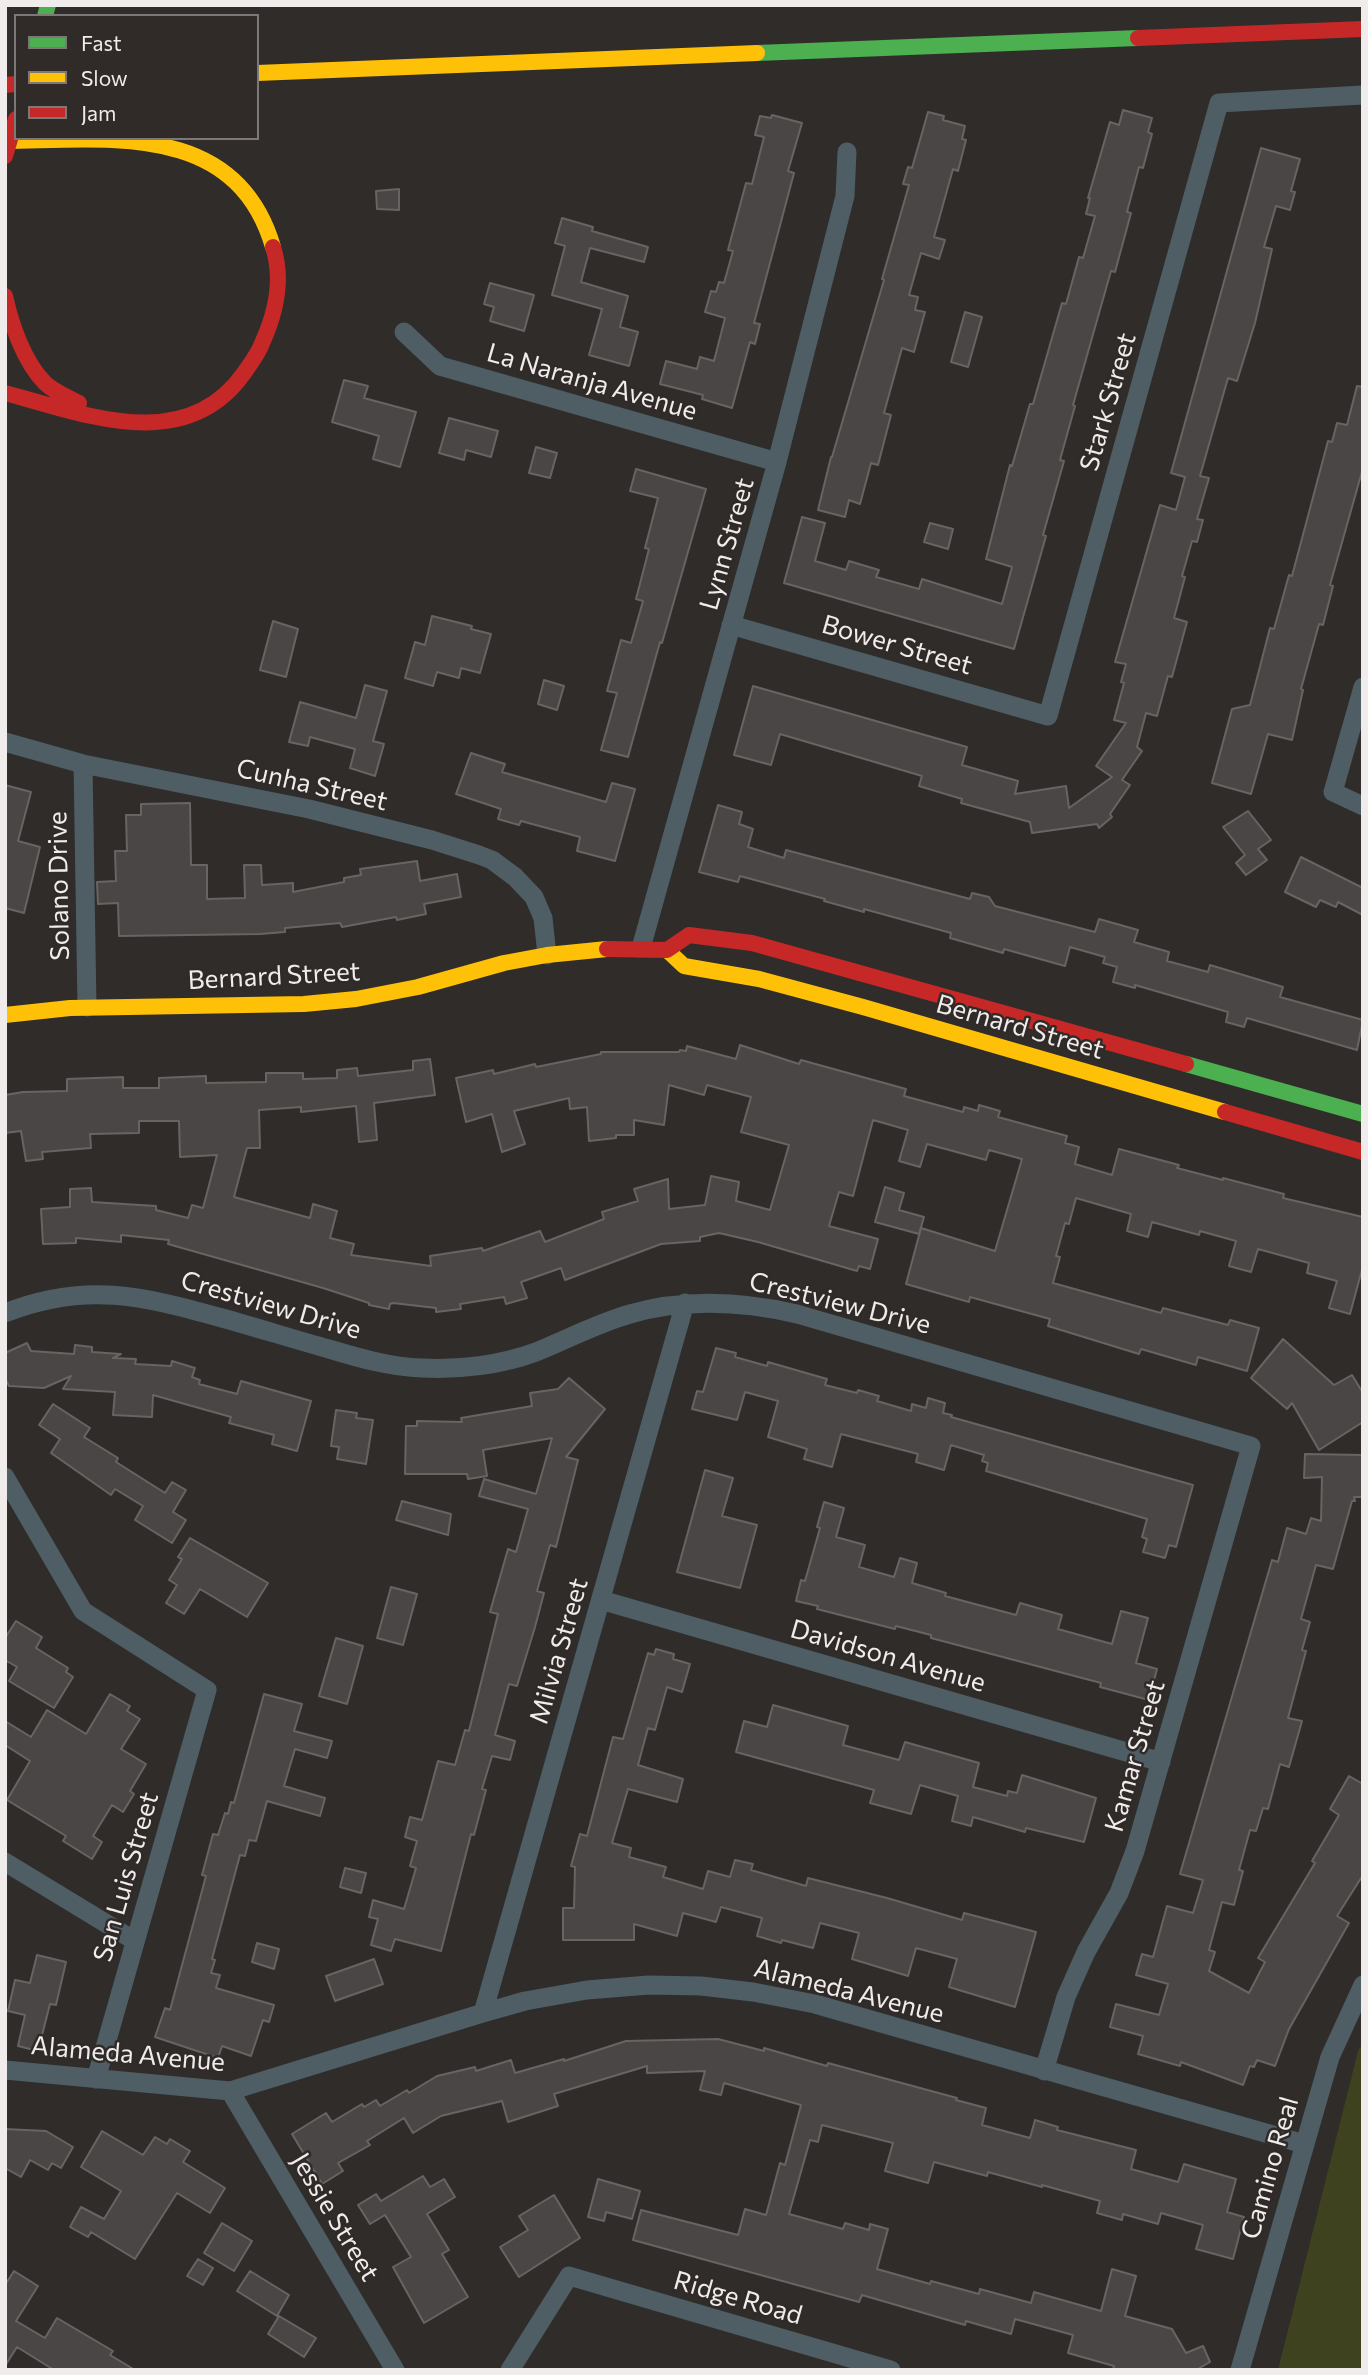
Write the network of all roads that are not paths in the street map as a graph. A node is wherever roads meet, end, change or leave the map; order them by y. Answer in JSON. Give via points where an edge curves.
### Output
{"nodes":[{"id":1,"x":1363,"y":29,"type":"edge"},
{"id":2,"x":259,"y":73,"type":"edge"},
{"id":3,"x":1363,"y":95,"type":"edge"},
{"id":4,"x":14,"y":126,"type":"edge"},
{"id":5,"x":5,"y":141,"type":"edge"},
{"id":6,"x":847,"y":152,"type":"dead end"},
{"id":7,"x":5,"y":156,"type":"edge"},
{"id":8,"x":5,"y":296,"type":"edge"},
{"id":9,"x":404,"y":332,"type":"dead end"},
{"id":10,"x":5,"y":393,"type":"edge"},
{"id":11,"x":107,"y":418,"type":"junction"},
{"id":12,"x":777,"y":462,"type":"junction"},
{"id":13,"x":731,"y":625,"type":"junction"},
{"id":14,"x":1363,"y":687,"type":"edge"},
{"id":15,"x":1048,"y":716,"type":"joint"},
{"id":16,"x":5,"y":742,"type":"edge"},
{"id":17,"x":83,"y":764,"type":"junction"},
{"id":18,"x":1363,"y":806,"type":"edge"},
{"id":19,"x":641,"y":948,"type":"junction"},
{"id":20,"x":667,"y":950,"type":"junction"},
{"id":21,"x":547,"y":955,"type":"junction"},
{"id":22,"x":87,"y":1007,"type":"junction"},
{"id":23,"x":5,"y":1015,"type":"edge"},
{"id":24,"x":1363,"y":1114,"type":"edge"},
{"id":25,"x":1363,"y":1152,"type":"edge"},
{"id":26,"x":685,"y":1303,"type":"junction"},
{"id":27,"x":5,"y":1313,"type":"edge"},
{"id":28,"x":1251,"y":1446,"type":"joint"},
{"id":29,"x":5,"y":1477,"type":"edge"},
{"id":30,"x":601,"y":1600,"type":"junction"},
{"id":31,"x":1161,"y":1762,"type":"junction"},
{"id":32,"x":5,"y":1862,"type":"edge"},
{"id":33,"x":135,"y":1941,"type":"junction"},
{"id":34,"x":1363,"y":1985,"type":"edge"},
{"id":35,"x":483,"y":2013,"type":"junction"},
{"id":36,"x":5,"y":2070,"type":"edge"},
{"id":37,"x":1044,"y":2071,"type":"junction"},
{"id":38,"x":96,"y":2079,"type":"junction"},
{"id":39,"x":230,"y":2091,"type":"junction"},
{"id":40,"x":1304,"y":2144,"type":"junction"},
{"id":41,"x":395,"y":2370,"type":"edge"},
{"id":42,"x":510,"y":2370,"type":"edge"},
{"id":43,"x":891,"y":2370,"type":"edge"},
{"id":44,"x":1240,"y":2370,"type":"edge"}],
"edges":[{"from":1,"to":2,"type":"main road"},
{"from":3,"to":15,"type":"street","name":"Stark Street","via":[[1219,103]]},
{"from":4,"to":7,"type":"main road"},
{"from":5,"to":11,"type":"main road","via":[[97,140],[158,144],[193,153],[237,181],[269,228],[278,288],[267,341],[249,369],[204,410],[173,421]]},
{"from":6,"to":12,"type":"street","name":"Lynn Street","via":[[845,195]]},
{"from":8,"to":11,"type":"main road","via":[[25,351],[45,383]]},
{"from":9,"to":12,"type":"street","name":"La Naranja Avenue","via":[[440,366]]},
{"from":10,"to":11,"type":"main road"},
{"from":12,"to":13,"type":"street","name":"Lynn Street"},
{"from":13,"to":15,"type":"street","name":"Bower Street"},
{"from":13,"to":19,"type":"street","name":"Lynn Street"},
{"from":14,"to":18,"type":"street","via":[[1333,792]]},
{"from":16,"to":17,"type":"street","name":"Cunha Street"},
{"from":17,"to":21,"type":"street","name":"Cunha Street","via":[[309,809],[492,860],[534,897],[543,918]]},
{"from":17,"to":22,"type":"street","name":"Solano Drive"},
{"from":19,"to":20,"type":"main road","name":"Bernard Street"},
{"from":19,"to":21,"type":"main road","name":"Bernard Street"},
{"from":20,"to":24,"type":"main road","name":"Bernard Street","via":[[689,935],[752,943]]},
{"from":20,"to":25,"type":"main road","name":"Bernard Street","via":[[684,966],[759,979],[863,1007]]},
{"from":21,"to":22,"type":"main road","name":"Bernard Street","via":[[356,999]]},
{"from":22,"to":23,"type":"main road","name":"Bernard Street"},
{"from":26,"to":27,"type":"street","name":"Crestview Drive","via":[[629,1314],[534,1353],[445,1368],[374,1362],[134,1296],[95,1293],[61,1297]]},
{"from":26,"to":28,"type":"street","name":"Crestview Drive","via":[[758,1305],[797,1314]]},
{"from":26,"to":30,"type":"street","name":"Milvia Street"},
{"from":28,"to":31,"type":"street","name":"Kamar Street"},
{"from":29,"to":33,"type":"street","name":"San Luis Street","via":[[83,1611],[207,1690]]},
{"from":30,"to":31,"type":"street","name":"Davidson Avenue"},
{"from":30,"to":35,"type":"street","name":"Milvia Street"},
{"from":31,"to":37,"type":"street","name":"Kamar Street","via":[[1135,1851],[1066,1997]]},
{"from":32,"to":33,"type":"street"},
{"from":33,"to":38,"type":"street","name":"San Luis Street"},
{"from":34,"to":40,"type":"street","name":"Camino Real","via":[[1330,2057]]},
{"from":35,"to":37,"type":"street","name":"Alameda Avenue","via":[[587,1990],[649,1985],[715,1988],[815,2004]]},
{"from":35,"to":39,"type":"street","name":"Alameda Avenue"},
{"from":36,"to":38,"type":"street","name":"Alameda Avenue"},
{"from":37,"to":40,"type":"street","name":"Alameda Avenue"},
{"from":38,"to":39,"type":"street","name":"Alameda Avenue"},
{"from":39,"to":41,"type":"street","name":"Jessie Street"},
{"from":40,"to":44,"type":"street","name":"Camino Real"},
{"from":42,"to":43,"type":"street","name":"Ridge Road","via":[[569,2276]]}]}
